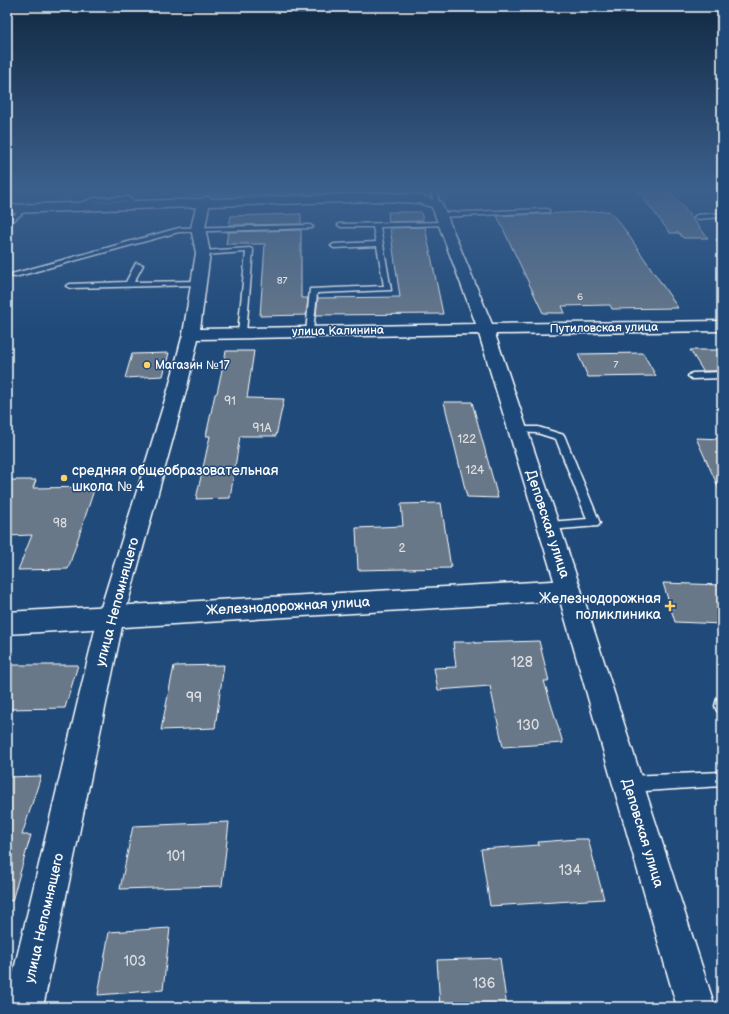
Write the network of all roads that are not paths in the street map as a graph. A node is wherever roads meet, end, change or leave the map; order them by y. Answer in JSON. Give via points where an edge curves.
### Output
{"nodes":[{"id":1,"x":152,"y":237,"type":"edge"},
{"id":2,"x":200,"y":237,"type":"edge"},
{"id":3,"x":378,"y":237,"type":"edge"},
{"id":4,"x":449,"y":237,"type":"edge"},
{"id":5,"x":379,"y":244,"type":"junction"},
{"id":6,"x":334,"y":246,"type":"dead end"},
{"id":7,"x":203,"y":252,"type":"junction"},
{"id":8,"x":139,"y":265,"type":"dead end"},
{"id":9,"x":12,"y":275,"type":"dead end"},
{"id":10,"x":198,"y":283,"type":"junction"},
{"id":11,"x":129,"y":284,"type":"junction"},
{"id":12,"x":70,"y":286,"type":"dead end"},
{"id":13,"x":722,"y":326,"type":"edge"},
{"id":14,"x":486,"y":330,"type":"junction"},
{"id":15,"x":309,"y":331,"type":"junction"},
{"id":16,"x":242,"y":333,"type":"junction"},
{"id":17,"x":191,"y":334,"type":"junction"},
{"id":18,"x":722,"y":375,"type":"edge"},
{"id":19,"x":692,"y":376,"type":"dead end"},
{"id":20,"x":518,"y":430,"type":"junction"},
{"id":21,"x":549,"y":526,"type":"junction"},
{"id":22,"x":569,"y":590,"type":"junction"},
{"id":23,"x":111,"y":617,"type":"junction"},
{"id":24,"x":7,"y":622,"type":"edge"},
{"id":25,"x":722,"y":703,"type":"edge"},
{"id":26,"x":722,"y":706,"type":"edge"},
{"id":27,"x":722,"y":779,"type":"edge"},
{"id":28,"x":628,"y":784,"type":"junction"},
{"id":29,"x":24,"y":1007,"type":"edge"},
{"id":30,"x":696,"y":1007,"type":"edge"}],
"edges":[{"from":1,"to":9,"type":"lane"},
{"from":2,"to":7,"type":"main road","name":"улица Непомнящего"},
{"from":3,"to":5,"type":"lane"},
{"from":4,"to":14,"type":"main road","name":"Деповская улица"},
{"from":5,"to":6,"type":"lane"},
{"from":5,"to":15,"type":"lane","via":[[388,288],[313,291]]},
{"from":7,"to":10,"type":"main road","name":"улица Непомнящего"},
{"from":7,"to":16,"type":"lane","via":[[250,250]]},
{"from":8,"to":11,"type":"lane"},
{"from":10,"to":11,"type":"lane"},
{"from":10,"to":17,"type":"main road","name":"улица Непомнящего"},
{"from":11,"to":12,"type":"lane"},
{"from":13,"to":14,"type":"main road","name":"Путиловская улица"},
{"from":14,"to":15,"type":"main road","name":"улица Калинина"},
{"from":14,"to":20,"type":"main road","name":"Деповская улица"},
{"from":15,"to":16,"type":"main road","name":"улица Калинина"},
{"from":16,"to":17,"type":"main road","name":"улица Калинина"},
{"from":17,"to":23,"type":"main road","name":"улица Непомнящего"},
{"from":18,"to":19,"type":"lane"},
{"from":20,"to":21,"type":"main road","name":"Деповская улица"},
{"from":20,"to":21,"type":"lane","via":[[538,430],[560,437],[594,523]]},
{"from":21,"to":22,"type":"main road","name":"Деповская улица"},
{"from":22,"to":23,"type":"main road","name":"Железнодорожная улица"},
{"from":22,"to":28,"type":"main road","name":"Деповская улица"},
{"from":23,"to":24,"type":"main road","name":"Железнодорожная улица"},
{"from":23,"to":29,"type":"main road","name":"улица Непомнящего"},
{"from":25,"to":26,"type":"lane"},
{"from":27,"to":28,"type":"lane"},
{"from":28,"to":30,"type":"main road","name":"Деповская улица"}]}
